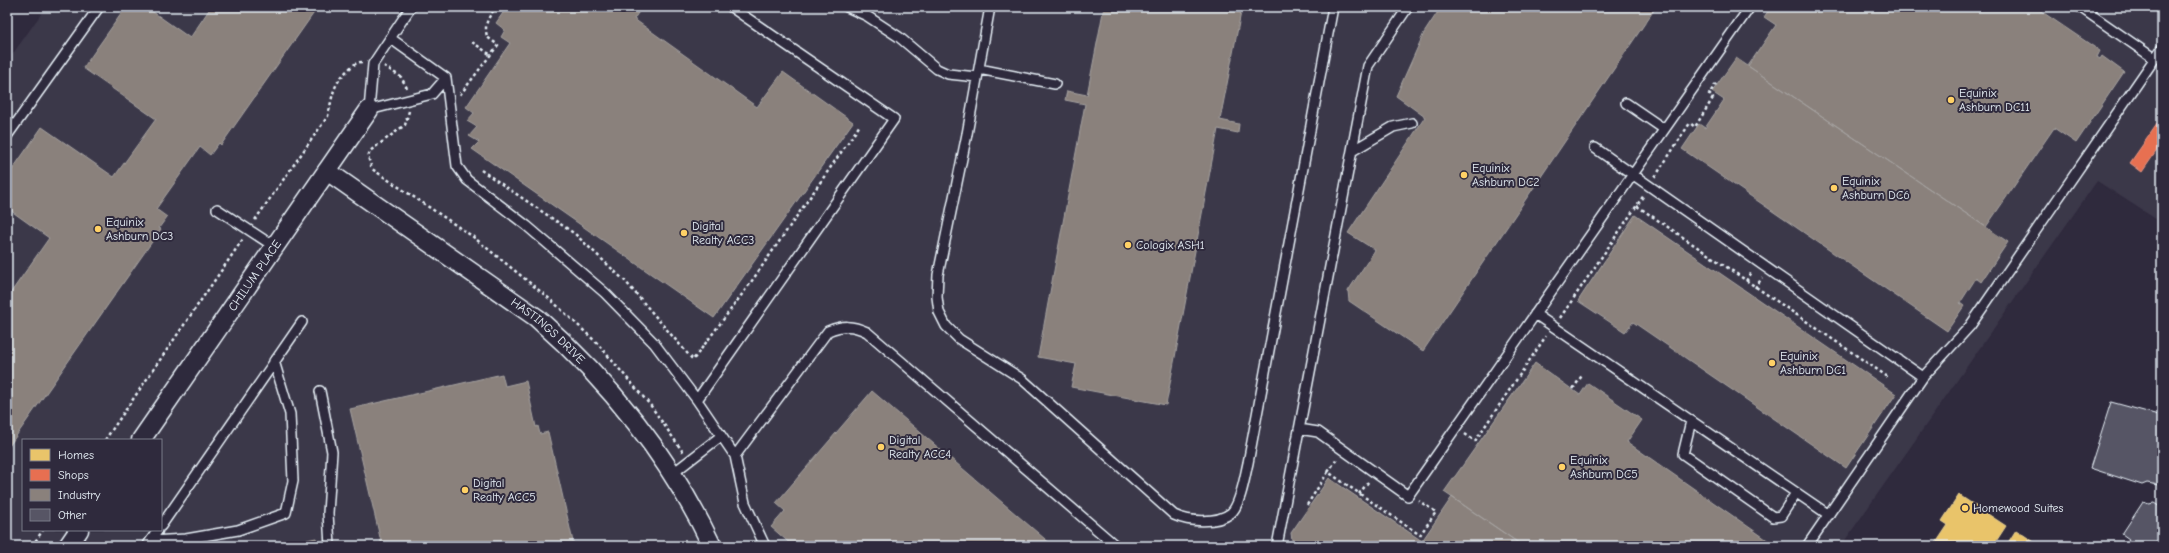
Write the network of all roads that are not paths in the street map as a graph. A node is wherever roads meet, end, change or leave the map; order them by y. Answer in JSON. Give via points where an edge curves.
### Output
{"nodes":[{"id":1,"x":99,"y":7,"type":"edge"},
{"id":2,"x":411,"y":7,"type":"edge"},
{"id":3,"x":731,"y":7,"type":"edge"},
{"id":4,"x":847,"y":7,"type":"edge"},
{"id":5,"x":990,"y":7,"type":"edge"},
{"id":6,"x":1333,"y":7,"type":"edge"},
{"id":7,"x":1408,"y":7,"type":"edge"},
{"id":8,"x":1750,"y":7,"type":"edge"},
{"id":9,"x":2080,"y":7,"type":"edge"},
{"id":10,"x":390,"y":38,"type":"junction"},
{"id":11,"x":2162,"y":48,"type":"edge"},
{"id":12,"x":2155,"y":59,"type":"junction"},
{"id":13,"x":978,"y":73,"type":"junction"},
{"id":14,"x":446,"y":78,"type":"junction"},
{"id":15,"x":1055,"y":84,"type":"dead end"},
{"id":16,"x":1626,"y":103,"type":"dead end"},
{"id":17,"x":369,"y":110,"type":"junction"},
{"id":18,"x":1412,"y":123,"type":"dead end"},
{"id":19,"x":1664,"y":129,"type":"junction"},
{"id":20,"x":7,"y":136,"type":"edge"},
{"id":21,"x":1595,"y":148,"type":"dead end"},
{"id":22,"x":1352,"y":151,"type":"junction"},
{"id":23,"x":327,"y":171,"type":"junction"},
{"id":24,"x":1633,"y":175,"type":"junction"},
{"id":25,"x":217,"y":209,"type":"dead end"},
{"id":26,"x":275,"y":247,"type":"junction"},
{"id":27,"x":1535,"y":314,"type":"junction"},
{"id":28,"x":302,"y":322,"type":"dead end"},
{"id":29,"x":274,"y":361,"type":"junction"},
{"id":30,"x":1924,"y":377,"type":"junction"},
{"id":31,"x":320,"y":391,"type":"dead end"},
{"id":32,"x":697,"y":400,"type":"junction"},
{"id":33,"x":1691,"y":421,"type":"junction"},
{"id":34,"x":1299,"y":429,"type":"junction"},
{"id":35,"x":721,"y":436,"type":"junction"},
{"id":36,"x":142,"y":439,"type":"edge"},
{"id":37,"x":735,"y":456,"type":"junction"},
{"id":38,"x":672,"y":474,"type":"junction"},
{"id":39,"x":1796,"y":493,"type":"junction"},
{"id":40,"x":1829,"y":515,"type":"junction"},
{"id":41,"x":162,"y":525,"type":"edge"},
{"id":42,"x":78,"y":531,"type":"edge"},
{"id":43,"x":157,"y":531,"type":"edge"},
{"id":44,"x":149,"y":543,"type":"edge"},
{"id":45,"x":68,"y":546,"type":"edge"},
{"id":46,"x":330,"y":546,"type":"edge"},
{"id":47,"x":712,"y":546,"type":"edge"},
{"id":48,"x":764,"y":546,"type":"edge"},
{"id":49,"x":1116,"y":546,"type":"edge"},
{"id":50,"x":1277,"y":546,"type":"edge"},
{"id":51,"x":1807,"y":546,"type":"edge"}],
"edges":[{"from":1,"to":20,"type":"lane"},
{"from":2,"to":10,"type":"lane"},
{"from":3,"to":32,"type":"lane","via":[[894,119]]},
{"from":4,"to":13,"type":"lane","via":[[867,16],[899,37],[938,69],[948,74]]},
{"from":5,"to":13,"type":"lane"},
{"from":6,"to":13,"type":"lane","via":[[1248,463],[1238,500],[1231,513],[1214,519],[1186,521],[1174,515],[1022,379],[959,339],[946,326],[939,312],[938,275]]},
{"from":7,"to":22,"type":"lane","via":[[1368,66]]},
{"from":8,"to":19,"type":"lane"},
{"from":9,"to":12,"type":"lane"},
{"from":10,"to":14,"type":"lane"},
{"from":10,"to":17,"type":"lane","via":[[373,64]]},
{"from":11,"to":12,"type":"lane"},
{"from":12,"to":30,"type":"lane","via":[[1970,326]]},
{"from":13,"to":15,"type":"lane"},
{"from":14,"to":17,"type":"lane","via":[[432,94]]},
{"from":14,"to":32,"type":"lane","via":[[457,166],[467,180],[527,226],[606,293],[654,343]]},
{"from":16,"to":19,"type":"lane"},
{"from":17,"to":23,"type":"street","name":"CHILUM PLACE"},
{"from":18,"to":22,"type":"lane","via":[[1393,127]]},
{"from":19,"to":24,"type":"lane"},
{"from":21,"to":24,"type":"lane"},
{"from":22,"to":34,"type":"lane"},
{"from":23,"to":26,"type":"street","name":"CHILUM PLACE"},
{"from":23,"to":38,"type":"street","name":"HASTINGS DRIVE","via":[[537,318],[590,369],[624,408]]},
{"from":24,"to":27,"type":"lane"},
{"from":24,"to":30,"type":"lane"},
{"from":25,"to":26,"type":"lane"},
{"from":26,"to":36,"type":"street","name":"CHILUM PLACE"},
{"from":27,"to":33,"type":"lane"},
{"from":27,"to":34,"type":"lane","via":[[1408,496],[1318,432]]},
{"from":28,"to":29,"type":"lane"},
{"from":29,"to":41,"type":"lane"},
{"from":29,"to":44,"type":"lane","via":[[290,414],[293,481],[286,513],[238,530]]},
{"from":30,"to":40,"type":"lane"},
{"from":31,"to":46,"type":"lane","via":[[332,452],[328,513]]},
{"from":32,"to":35,"type":"lane"},
{"from":33,"to":39,"type":"lane"},
{"from":33,"to":39,"type":"lane","via":[[1683,454],[1773,517],[1781,516]]},
{"from":34,"to":50,"type":"lane"},
{"from":35,"to":37,"type":"lane"},
{"from":35,"to":38,"type":"lane"},
{"from":37,"to":48,"type":"lane","via":[[744,503]]},
{"from":37,"to":49,"type":"lane","via":[[828,331],[840,326],[853,326],[867,332]]},
{"from":38,"to":47,"type":"street","name":"HASTINGS DRIVE"},
{"from":39,"to":40,"type":"lane"},
{"from":40,"to":51,"type":"lane"},
{"from":42,"to":45,"type":"street"},
{"from":43,"to":44,"type":"lane"}]}
